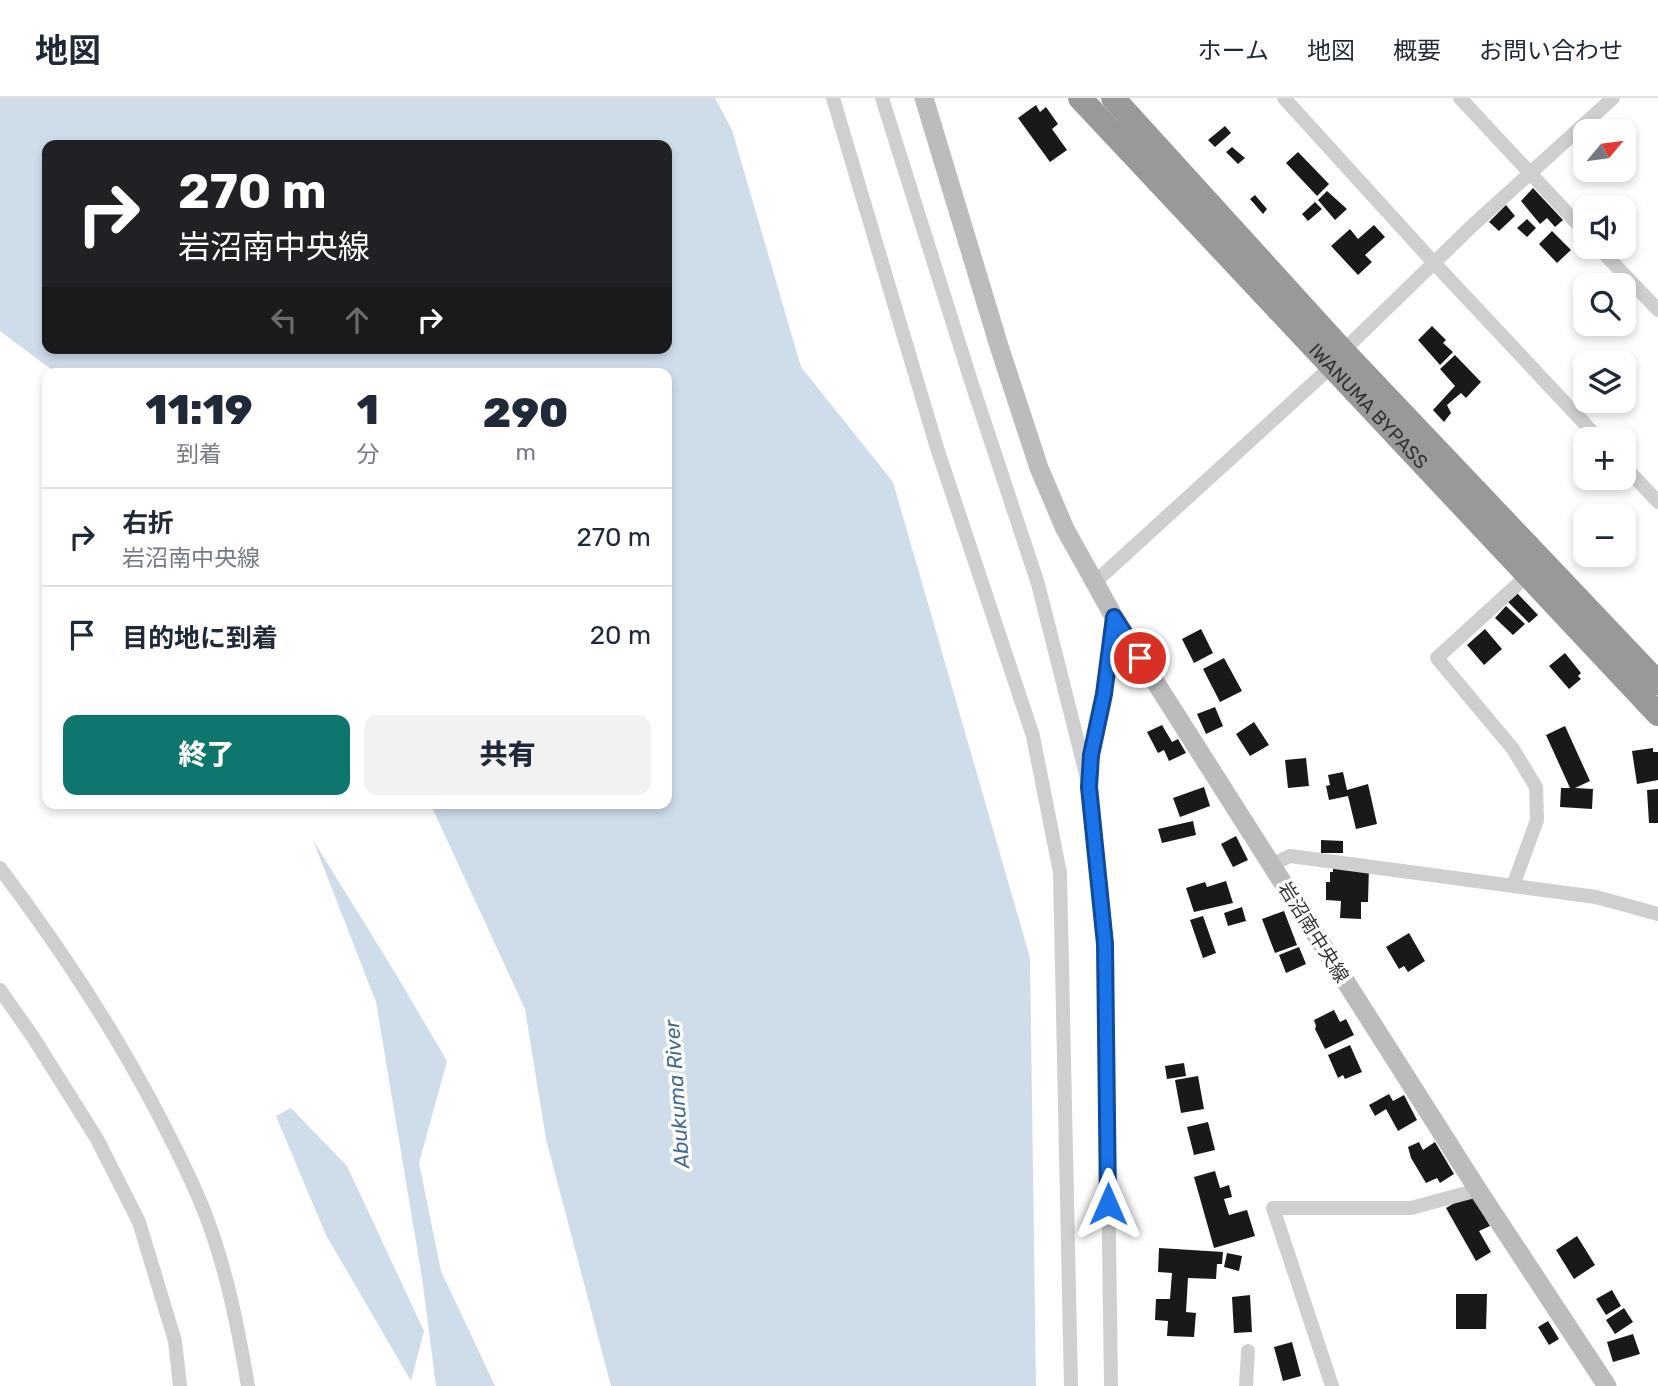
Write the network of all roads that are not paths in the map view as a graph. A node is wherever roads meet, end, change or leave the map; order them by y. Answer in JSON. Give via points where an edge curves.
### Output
{"nodes":[{"id":1,"x":833,"y":98,"type":"edge"},
{"id":2,"x":882,"y":98,"type":"edge"},
{"id":3,"x":925,"y":98,"type":"edge"},
{"id":4,"x":1080,"y":98,"type":"edge"},
{"id":5,"x":1113,"y":98,"type":"edge"},
{"id":6,"x":1284,"y":98,"type":"edge"},
{"id":7,"x":1460,"y":98,"type":"edge"},
{"id":8,"x":1613,"y":98,"type":"edge"},
{"id":9,"x":1530,"y":173,"type":"junction"},
{"id":10,"x":1573,"y":219,"type":"edge"},
{"id":11,"x":1609,"y":259,"type":"edge"},
{"id":12,"x":1435,"y":264,"type":"junction"},
{"id":13,"x":1658,"y":310,"type":"edge"},
{"id":14,"x":1338,"y":358,"type":"junction"},
{"id":15,"x":1588,"y":427,"type":"edge"},
{"id":16,"x":1636,"y":479,"type":"edge"},
{"id":17,"x":1658,"y":502,"type":"edge"},
{"id":18,"x":1528,"y":575,"type":"junction"},
{"id":19,"x":1094,"y":583,"type":"junction"},
{"id":20,"x":1114,"y":617,"type":"junction"},
{"id":21,"x":1658,"y":683,"type":"edge"},
{"id":22,"x":1658,"y":714,"type":"edge"},
{"id":23,"x":1089,"y":786,"type":"junction"},
{"id":24,"x":1271,"y":865,"type":"junction"},
{"id":25,"x":0,"y":868,"type":"edge"},
{"id":26,"x":1513,"y":886,"type":"junction"},
{"id":27,"x":1658,"y":914,"type":"edge"},
{"id":28,"x":0,"y":990,"type":"edge"},
{"id":29,"x":1478,"y":1190,"type":"junction"},
{"id":30,"x":1248,"y":1351,"type":"dead end"},
{"id":31,"x":180,"y":1386,"type":"edge"},
{"id":32,"x":248,"y":1386,"type":"edge"},
{"id":33,"x":1071,"y":1386,"type":"edge"},
{"id":34,"x":1111,"y":1386,"type":"edge"},
{"id":35,"x":1246,"y":1386,"type":"edge"},
{"id":36,"x":1332,"y":1386,"type":"edge"},
{"id":37,"x":1607,"y":1386,"type":"edge"}],
"edges":[{"from":1,"to":33,"type":"street","via":[[937,448],[1033,736],[1060,873]]},
{"from":2,"to":23,"type":"street","via":[[1038,584]]},
{"from":3,"to":19,"type":"street","name":"岩沼南中央線","via":[[1039,468]]},
{"from":4,"to":14,"type":"highway","name":"IWANUMA BYPASS"},
{"from":5,"to":14,"type":"highway","name":"IWANUMA BYPASS"},
{"from":6,"to":12,"type":"street"},
{"from":7,"to":9,"type":"street"},
{"from":8,"to":9,"type":"street"},
{"from":9,"to":10,"type":"street"},
{"from":9,"to":12,"type":"street"},
{"from":11,"to":13,"type":"street"},
{"from":12,"to":14,"type":"street"},
{"from":12,"to":15,"type":"street"},
{"from":14,"to":18,"type":"highway","name":"IWANUMA BYPASS"},
{"from":14,"to":19,"type":"street"},
{"from":14,"to":21,"type":"highway","name":"IWANUMA BYPASS"},
{"from":16,"to":17,"type":"street"},
{"from":18,"to":22,"type":"highway","name":"IWANUMA BYPASS"},
{"from":18,"to":26,"type":"street","via":[[1437,659],[1513,749],[1536,787],[1537,820]]},
{"from":19,"to":20,"type":"street","name":"岩沼南中央線"},
{"from":20,"to":23,"type":"street"},
{"from":20,"to":24,"type":"street","name":"岩沼南中央線"},
{"from":23,"to":34,"type":"street","via":[[1105,944]]},
{"from":24,"to":26,"type":"street","via":[[1290,856]]},
{"from":24,"to":29,"type":"street","name":"岩沼南中央線"},
{"from":25,"to":32,"type":"street","via":[[91,996],[175,1147],[206,1216],[234,1306]]},
{"from":26,"to":27,"type":"street","via":[[1596,897]]},
{"from":28,"to":31,"type":"street","via":[[97,1139],[139,1222],[175,1341]]},
{"from":29,"to":36,"type":"street","via":[[1411,1208],[1273,1208]]},
{"from":29,"to":37,"type":"street","name":"岩沼南中央線"},
{"from":30,"to":35,"type":"street"}]}
